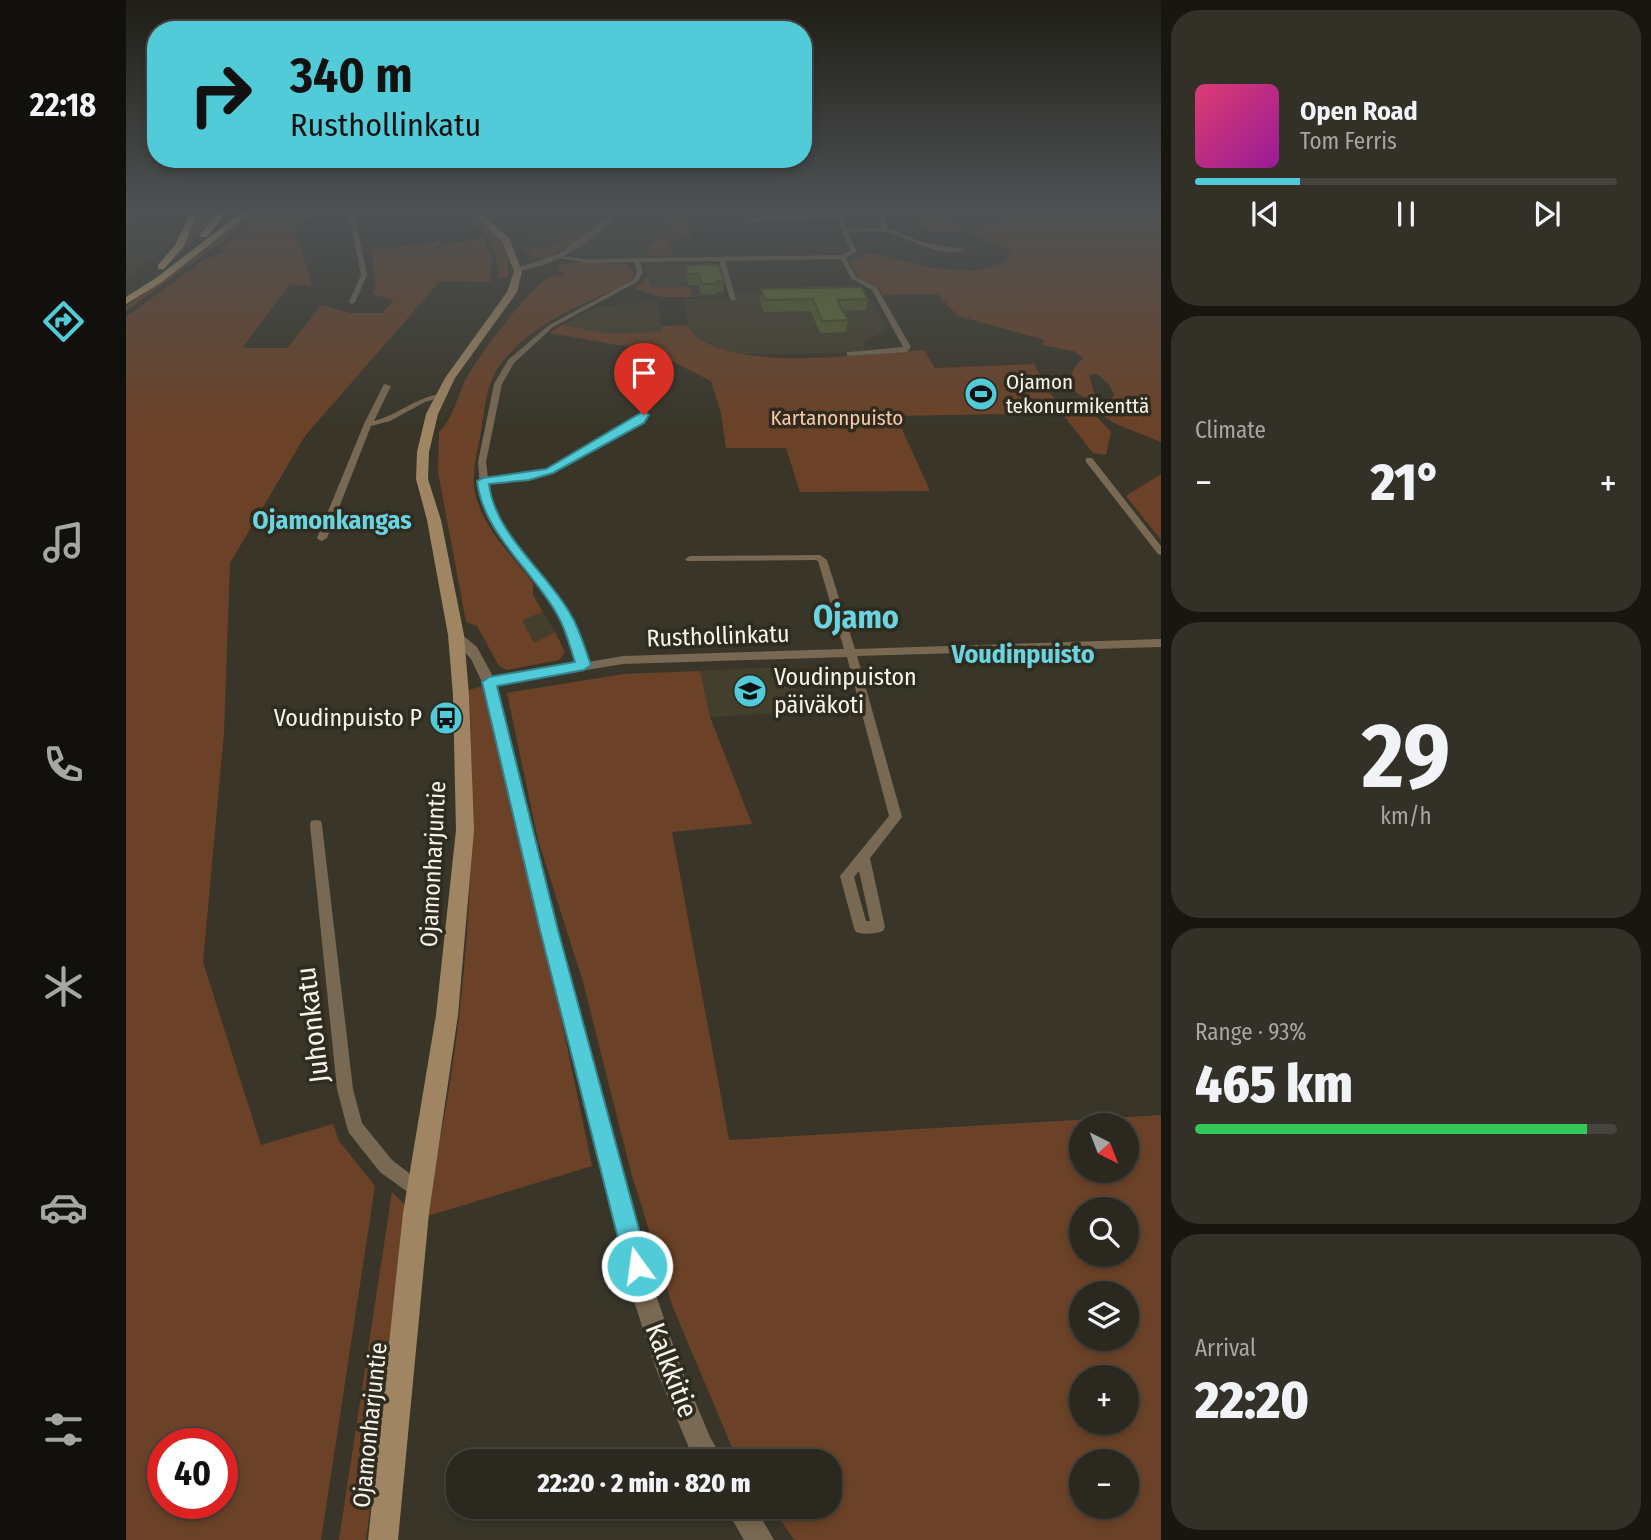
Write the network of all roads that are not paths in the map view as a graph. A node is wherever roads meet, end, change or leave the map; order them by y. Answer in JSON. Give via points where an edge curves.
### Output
{"nodes":[{"id":1,"x":143,"y":283,"type":"edge"},
{"id":2,"x":147,"y":283,"type":"edge"},
{"id":3,"x":154,"y":283,"type":"edge"},
{"id":4,"x":361,"y":283,"type":"edge"},
{"id":5,"x":514,"y":283,"type":"edge"},
{"id":6,"x":632,"y":283,"type":"edge"},
{"id":7,"x":729,"y":283,"type":"edge"},
{"id":8,"x":863,"y":283,"type":"edge"},
{"id":9,"x":126,"y":299,"type":"edge"},
{"id":10,"x":733,"y":299,"type":"dead end"},
{"id":11,"x":352,"y":302,"type":"dead end"},
{"id":12,"x":850,"y":354,"type":"dead end"},
{"id":13,"x":387,"y":386,"type":"dead end"},
{"id":14,"x":441,"y":396,"type":"junction"},
{"id":15,"x":644,"y":415,"type":"dead end"},
{"id":16,"x":368,"y":424,"type":"junction"},
{"id":17,"x":1089,"y":460,"type":"dead end"},
{"id":18,"x":483,"y":481,"type":"junction"},
{"id":19,"x":322,"y":538,"type":"dead end"},
{"id":20,"x":1161,"y":552,"type":"edge"},
{"id":21,"x":690,"y":559,"type":"dead end"},
{"id":22,"x":456,"y":635,"type":"junction"},
{"id":23,"x":1161,"y":643,"type":"edge"},
{"id":24,"x":852,"y":653,"type":"junction"},
{"id":25,"x":584,"y":665,"type":"junction"},
{"id":26,"x":489,"y":682,"type":"junction"},
{"id":27,"x":316,"y":825,"type":"dead end"},
{"id":28,"x":863,"y":858,"type":"dead end"},
{"id":29,"x":420,"y":1192,"type":"junction"},
{"id":30,"x":703,"y":1449,"type":"edge"},
{"id":31,"x":747,"y":1519,"type":"edge"},
{"id":32,"x":383,"y":1540,"type":"edge"},
{"id":33,"x":760,"y":1540,"type":"edge"}],
"edges":[{"from":1,"to":9,"type":"highway"},
{"from":2,"to":9,"type":"highway"},
{"from":3,"to":9,"type":"highway"},
{"from":4,"to":11,"type":"street"},
{"from":5,"to":14,"type":"main road","name":"Ojamonharjuntie"},
{"from":6,"to":18,"type":"street","via":[[564,317],[511,362],[494,397]]},
{"from":7,"to":10,"type":"street"},
{"from":8,"to":12,"type":"street","via":[[875,289],[907,347]]},
{"from":13,"to":16,"type":"street"},
{"from":14,"to":16,"type":"street","via":[[425,399],[387,421]]},
{"from":14,"to":22,"type":"main road","name":"Ojamonharjuntie","via":[[423,452],[422,479]]},
{"from":15,"to":18,"type":"street","via":[[550,471]]},
{"from":16,"to":19,"type":"street"},
{"from":17,"to":20,"type":"street"},
{"from":18,"to":25,"type":"street","via":[[485,499],[510,542],[566,617]]},
{"from":21,"to":24,"type":"street","via":[[820,557]]},
{"from":22,"to":26,"type":"street","name":"Kalkkitie","via":[[480,661]]},
{"from":22,"to":29,"type":"main road","name":"Ojamonharjuntie","via":[[465,830],[446,1015]]},
{"from":23,"to":24,"type":"street","name":"Rusthollinkatu"},
{"from":24,"to":25,"type":"street","name":"Rusthollinkatu"},
{"from":24,"to":28,"type":"street","via":[[896,817]]},
{"from":25,"to":26,"type":"street","name":"Rusthollinkatu"},
{"from":26,"to":30,"type":"street","name":"Kalkkitie","via":[[643,1292]]},
{"from":27,"to":29,"type":"street","name":"Juhonkatu","via":[[345,1089],[355,1127],[386,1166]]},
{"from":29,"to":32,"type":"main road","name":"Ojamonharjuntie"},
{"from":31,"to":33,"type":"street"}]}
